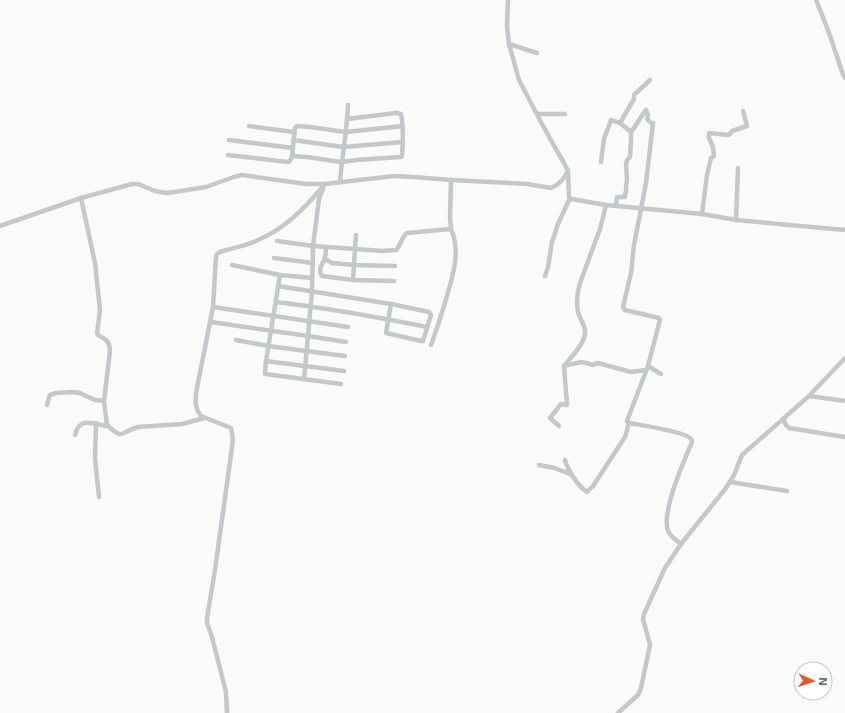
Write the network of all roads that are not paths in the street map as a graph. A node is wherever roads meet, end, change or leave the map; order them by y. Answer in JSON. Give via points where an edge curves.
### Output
{"nodes":[{"id":1,"x":508,"y":0,"type":"edge"},
{"id":2,"x":816,"y":0,"type":"edge"},
{"id":3,"x":509,"y":44,"type":"junction"},
{"id":4,"x":536,"y":53,"type":"dead end"},
{"id":5,"x":845,"y":78,"type":"edge"},
{"id":6,"x":650,"y":80,"type":"dead end"},
{"id":7,"x":348,"y":105,"type":"dead end"},
{"id":8,"x":743,"y":111,"type":"dead end"},
{"id":9,"x":538,"y":114,"type":"junction"},
{"id":10,"x":565,"y":114,"type":"dead end"},
{"id":11,"x":347,"y":119,"type":"junction"},
{"id":12,"x":620,"y":122,"type":"junction"},
{"id":13,"x":249,"y":126,"type":"dead end"},
{"id":14,"x":402,"y":126,"type":"junction"},
{"id":15,"x":294,"y":132,"type":"junction"},
{"id":16,"x":346,"y":132,"type":"junction"},
{"id":17,"x":631,"y":132,"type":"junction"},
{"id":18,"x":229,"y":140,"type":"dead end"},
{"id":19,"x":293,"y":140,"type":"junction"},
{"id":20,"x":403,"y":142,"type":"junction"},
{"id":21,"x":343,"y":147,"type":"junction"},
{"id":22,"x":293,"y":148,"type":"junction"},
{"id":23,"x":228,"y":154,"type":"dead end"},
{"id":24,"x":292,"y":156,"type":"junction"},
{"id":25,"x":342,"y":162,"type":"junction"},
{"id":26,"x":601,"y":162,"type":"dead end"},
{"id":27,"x":738,"y":168,"type":"dead end"},
{"id":28,"x":568,"y":171,"type":"junction"},
{"id":29,"x":451,"y":180,"type":"junction"},
{"id":30,"x":340,"y":182,"type":"junction"},
{"id":31,"x":326,"y":184,"type":"junction"},
{"id":32,"x":81,"y":198,"type":"junction"},
{"id":33,"x":570,"y":198,"type":"junction"},
{"id":34,"x":606,"y":205,"type":"junction"},
{"id":35,"x":616,"y":206,"type":"junction"},
{"id":36,"x":641,"y":209,"type":"junction"},
{"id":37,"x":702,"y":214,"type":"junction"},
{"id":38,"x":736,"y":220,"type":"junction"},
{"id":39,"x":0,"y":226,"type":"edge"},
{"id":40,"x":451,"y":229,"type":"junction"},
{"id":41,"x":845,"y":230,"type":"edge"},
{"id":42,"x":356,"y":235,"type":"dead end"},
{"id":43,"x":277,"y":241,"type":"dead end"},
{"id":44,"x":314,"y":246,"type":"junction"},
{"id":45,"x":326,"y":247,"type":"junction"},
{"id":46,"x":355,"y":249,"type":"junction"},
{"id":47,"x":274,"y":258,"type":"dead end"},
{"id":48,"x":325,"y":259,"type":"junction"},
{"id":49,"x":313,"y":263,"type":"junction"},
{"id":50,"x":232,"y":265,"type":"dead end"},
{"id":51,"x":354,"y":265,"type":"junction"},
{"id":52,"x":395,"y":266,"type":"dead end"},
{"id":53,"x":280,"y":275,"type":"junction"},
{"id":54,"x":545,"y":276,"type":"dead end"},
{"id":55,"x":312,"y":278,"type":"junction"},
{"id":56,"x":353,"y":280,"type":"junction"},
{"id":57,"x":394,"y":282,"type":"dead end"},
{"id":58,"x":278,"y":286,"type":"junction"},
{"id":59,"x":312,"y":291,"type":"junction"},
{"id":60,"x":276,"y":302,"type":"junction"},
{"id":61,"x":391,"y":304,"type":"junction"},
{"id":62,"x":310,"y":306,"type":"junction"},
{"id":63,"x":213,"y":307,"type":"junction"},
{"id":64,"x":274,"y":316,"type":"junction"},
{"id":65,"x":388,"y":319,"type":"junction"},
{"id":66,"x":211,"y":322,"type":"junction"},
{"id":67,"x":309,"y":322,"type":"junction"},
{"id":68,"x":427,"y":327,"type":"junction"},
{"id":69,"x":348,"y":328,"type":"dead end"},
{"id":70,"x":271,"y":330,"type":"junction"},
{"id":71,"x":308,"y":336,"type":"junction"},
{"id":72,"x":236,"y":340,"type":"dead end"},
{"id":73,"x":346,"y":342,"type":"dead end"},
{"id":74,"x":432,"y":345,"type":"dead end"},
{"id":75,"x":268,"y":346,"type":"junction"},
{"id":76,"x":307,"y":351,"type":"junction"},
{"id":77,"x":345,"y":356,"type":"dead end"},
{"id":78,"x":845,"y":358,"type":"edge"},
{"id":79,"x":266,"y":361,"type":"junction"},
{"id":80,"x":306,"y":366,"type":"junction"},
{"id":81,"x":564,"y":366,"type":"junction"},
{"id":82,"x":647,"y":368,"type":"junction"},
{"id":83,"x":344,"y":371,"type":"dead end"},
{"id":84,"x":661,"y":374,"type":"dead end"},
{"id":85,"x":304,"y":379,"type":"junction"},
{"id":86,"x":341,"y":384,"type":"dead end"},
{"id":87,"x":809,"y":396,"type":"junction"},
{"id":88,"x":104,"y":401,"type":"junction"},
{"id":89,"x":845,"y":401,"type":"edge"},
{"id":90,"x":47,"y":405,"type":"dead end"},
{"id":91,"x":204,"y":418,"type":"junction"},
{"id":92,"x":783,"y":420,"type":"junction"},
{"id":93,"x":96,"y":423,"type":"junction"},
{"id":94,"x":629,"y":423,"type":"junction"},
{"id":95,"x":107,"y":425,"type":"junction"},
{"id":96,"x":559,"y":426,"type":"dead end"},
{"id":97,"x":75,"y":435,"type":"dead end"},
{"id":98,"x":845,"y":438,"type":"edge"},
{"id":99,"x":564,"y":460,"type":"dead end"},
{"id":100,"x":540,"y":465,"type":"dead end"},
{"id":101,"x":572,"y":475,"type":"junction"},
{"id":102,"x":730,"y":482,"type":"junction"},
{"id":103,"x":787,"y":491,"type":"dead end"},
{"id":104,"x":99,"y":497,"type":"dead end"},
{"id":105,"x":681,"y":544,"type":"junction"},
{"id":106,"x":226,"y":713,"type":"edge"},
{"id":107,"x":618,"y":713,"type":"edge"}],
"edges":[{"from":1,"to":3,"type":"street"},
{"from":2,"to":5,"type":"street"},
{"from":3,"to":4,"type":"street"},
{"from":3,"to":9,"type":"street","via":[[520,80]]},
{"from":6,"to":12,"type":"street","via":[[634,95]]},
{"from":7,"to":11,"type":"street"},
{"from":8,"to":37,"type":"street","via":[[747,126],[728,135],[709,133],[714,156],[711,158],[707,175]]},
{"from":9,"to":10,"type":"street"},
{"from":9,"to":28,"type":"street"},
{"from":11,"to":14,"type":"street","via":[[399,113]]},
{"from":11,"to":16,"type":"street"},
{"from":12,"to":17,"type":"street"},
{"from":12,"to":26,"type":"street","via":[[611,120],[604,139]]},
{"from":13,"to":15,"type":"street"},
{"from":14,"to":16,"type":"street"},
{"from":14,"to":20,"type":"street"},
{"from":15,"to":16,"type":"street","via":[[297,126]]},
{"from":15,"to":19,"type":"street"},
{"from":16,"to":21,"type":"street"},
{"from":17,"to":35,"type":"street","via":[[625,197],[617,197]]},
{"from":17,"to":36,"type":"street","via":[[646,110],[647,119],[653,124]]},
{"from":18,"to":22,"type":"street"},
{"from":19,"to":21,"type":"street"},
{"from":19,"to":22,"type":"street"},
{"from":20,"to":21,"type":"street"},
{"from":20,"to":25,"type":"street","via":[[400,158]]},
{"from":21,"to":25,"type":"street"},
{"from":22,"to":24,"type":"street"},
{"from":23,"to":24,"type":"street","via":[[288,162]]},
{"from":24,"to":25,"type":"street"},
{"from":25,"to":30,"type":"street"},
{"from":27,"to":38,"type":"street"},
{"from":28,"to":29,"type":"street","via":[[563,179],[551,188],[527,184]]},
{"from":28,"to":33,"type":"street"},
{"from":29,"to":30,"type":"street","via":[[394,176]]},
{"from":29,"to":40,"type":"street"},
{"from":30,"to":31,"type":"street"},
{"from":31,"to":32,"type":"street","via":[[306,184],[242,175],[185,191],[160,192],[132,184]]},
{"from":31,"to":44,"type":"street","via":[[319,199]]},
{"from":31,"to":63,"type":"street","via":[[282,227],[255,242],[217,254]]},
{"from":32,"to":39,"type":"street"},
{"from":32,"to":88,"type":"street","via":[[95,263],[100,310],[97,333],[110,344]]},
{"from":33,"to":34,"type":"street"},
{"from":33,"to":54,"type":"street","via":[[552,242]]},
{"from":34,"to":35,"type":"street"},
{"from":34,"to":81,"type":"street","via":[[578,291],[577,304],[585,326],[585,337]]},
{"from":35,"to":36,"type":"street"},
{"from":36,"to":37,"type":"street"},
{"from":36,"to":82,"type":"street","via":[[624,308],[660,319]]},
{"from":37,"to":38,"type":"street"},
{"from":38,"to":41,"type":"street"},
{"from":40,"to":46,"type":"street","via":[[407,233],[396,250]]},
{"from":40,"to":74,"type":"street","via":[[456,251],[454,268]]},
{"from":42,"to":46,"type":"street"},
{"from":43,"to":44,"type":"street"},
{"from":44,"to":45,"type":"street"},
{"from":44,"to":49,"type":"street"},
{"from":45,"to":46,"type":"street"},
{"from":45,"to":48,"type":"street"},
{"from":46,"to":51,"type":"street"},
{"from":47,"to":49,"type":"street"},
{"from":48,"to":51,"type":"street","via":[[332,263]]},
{"from":48,"to":56,"type":"street","via":[[320,266],[322,276]]},
{"from":49,"to":55,"type":"street"},
{"from":50,"to":53,"type":"street"},
{"from":51,"to":52,"type":"street"},
{"from":51,"to":56,"type":"street"},
{"from":53,"to":55,"type":"street"},
{"from":53,"to":58,"type":"street"},
{"from":55,"to":59,"type":"street"},
{"from":56,"to":57,"type":"street"},
{"from":58,"to":59,"type":"street"},
{"from":58,"to":60,"type":"street"},
{"from":59,"to":61,"type":"street"},
{"from":59,"to":62,"type":"street"},
{"from":60,"to":62,"type":"street"},
{"from":60,"to":64,"type":"street"},
{"from":61,"to":65,"type":"street"},
{"from":61,"to":68,"type":"street","via":[[430,313]]},
{"from":62,"to":65,"type":"street"},
{"from":62,"to":67,"type":"street"},
{"from":63,"to":64,"type":"street"},
{"from":63,"to":66,"type":"street"},
{"from":64,"to":67,"type":"street"},
{"from":64,"to":70,"type":"street"},
{"from":65,"to":68,"type":"street"},
{"from":65,"to":68,"type":"street","via":[[386,333],[421,341]]},
{"from":66,"to":70,"type":"street"},
{"from":66,"to":91,"type":"street","via":[[196,392],[197,410]]},
{"from":67,"to":69,"type":"street"},
{"from":67,"to":71,"type":"street"},
{"from":70,"to":71,"type":"street"},
{"from":70,"to":75,"type":"street"},
{"from":71,"to":73,"type":"street"},
{"from":71,"to":76,"type":"street"},
{"from":72,"to":75,"type":"street"},
{"from":75,"to":76,"type":"street"},
{"from":75,"to":79,"type":"street"},
{"from":76,"to":77,"type":"street"},
{"from":76,"to":80,"type":"street"},
{"from":78,"to":87,"type":"street"},
{"from":79,"to":80,"type":"street"},
{"from":79,"to":85,"type":"street","via":[[265,372],[268,375]]},
{"from":80,"to":83,"type":"street"},
{"from":80,"to":85,"type":"street"},
{"from":81,"to":82,"type":"street","via":[[586,362],[631,372]]},
{"from":81,"to":96,"type":"street","via":[[566,405],[561,404],[550,418]]},
{"from":82,"to":84,"type":"street"},
{"from":82,"to":94,"type":"street","via":[[627,421]]},
{"from":85,"to":86,"type":"street"},
{"from":87,"to":89,"type":"street"},
{"from":87,"to":92,"type":"street"},
{"from":88,"to":90,"type":"street","via":[[72,392],[52,395]]},
{"from":88,"to":95,"type":"street"},
{"from":91,"to":95,"type":"street","via":[[182,424],[138,427],[123,434],[115,432]]},
{"from":91,"to":106,"type":"street","via":[[231,428],[233,435],[206,618],[226,692]]},
{"from":92,"to":98,"type":"street","via":[[789,428]]},
{"from":92,"to":102,"type":"street","via":[[742,455]]},
{"from":93,"to":95,"type":"street"},
{"from":93,"to":97,"type":"street","via":[[80,425]]},
{"from":93,"to":104,"type":"street","via":[[95,459]]},
{"from":94,"to":101,"type":"street","via":[[625,437],[592,488],[587,492]]},
{"from":94,"to":105,"type":"street","via":[[664,429],[692,440],[673,492],[667,520],[669,533]]},
{"from":99,"to":101,"type":"street"},
{"from":100,"to":101,"type":"street"},
{"from":102,"to":103,"type":"street"},
{"from":102,"to":105,"type":"street"},
{"from":105,"to":107,"type":"street","via":[[664,568],[644,614],[650,645],[641,688],[638,695]]}]}
